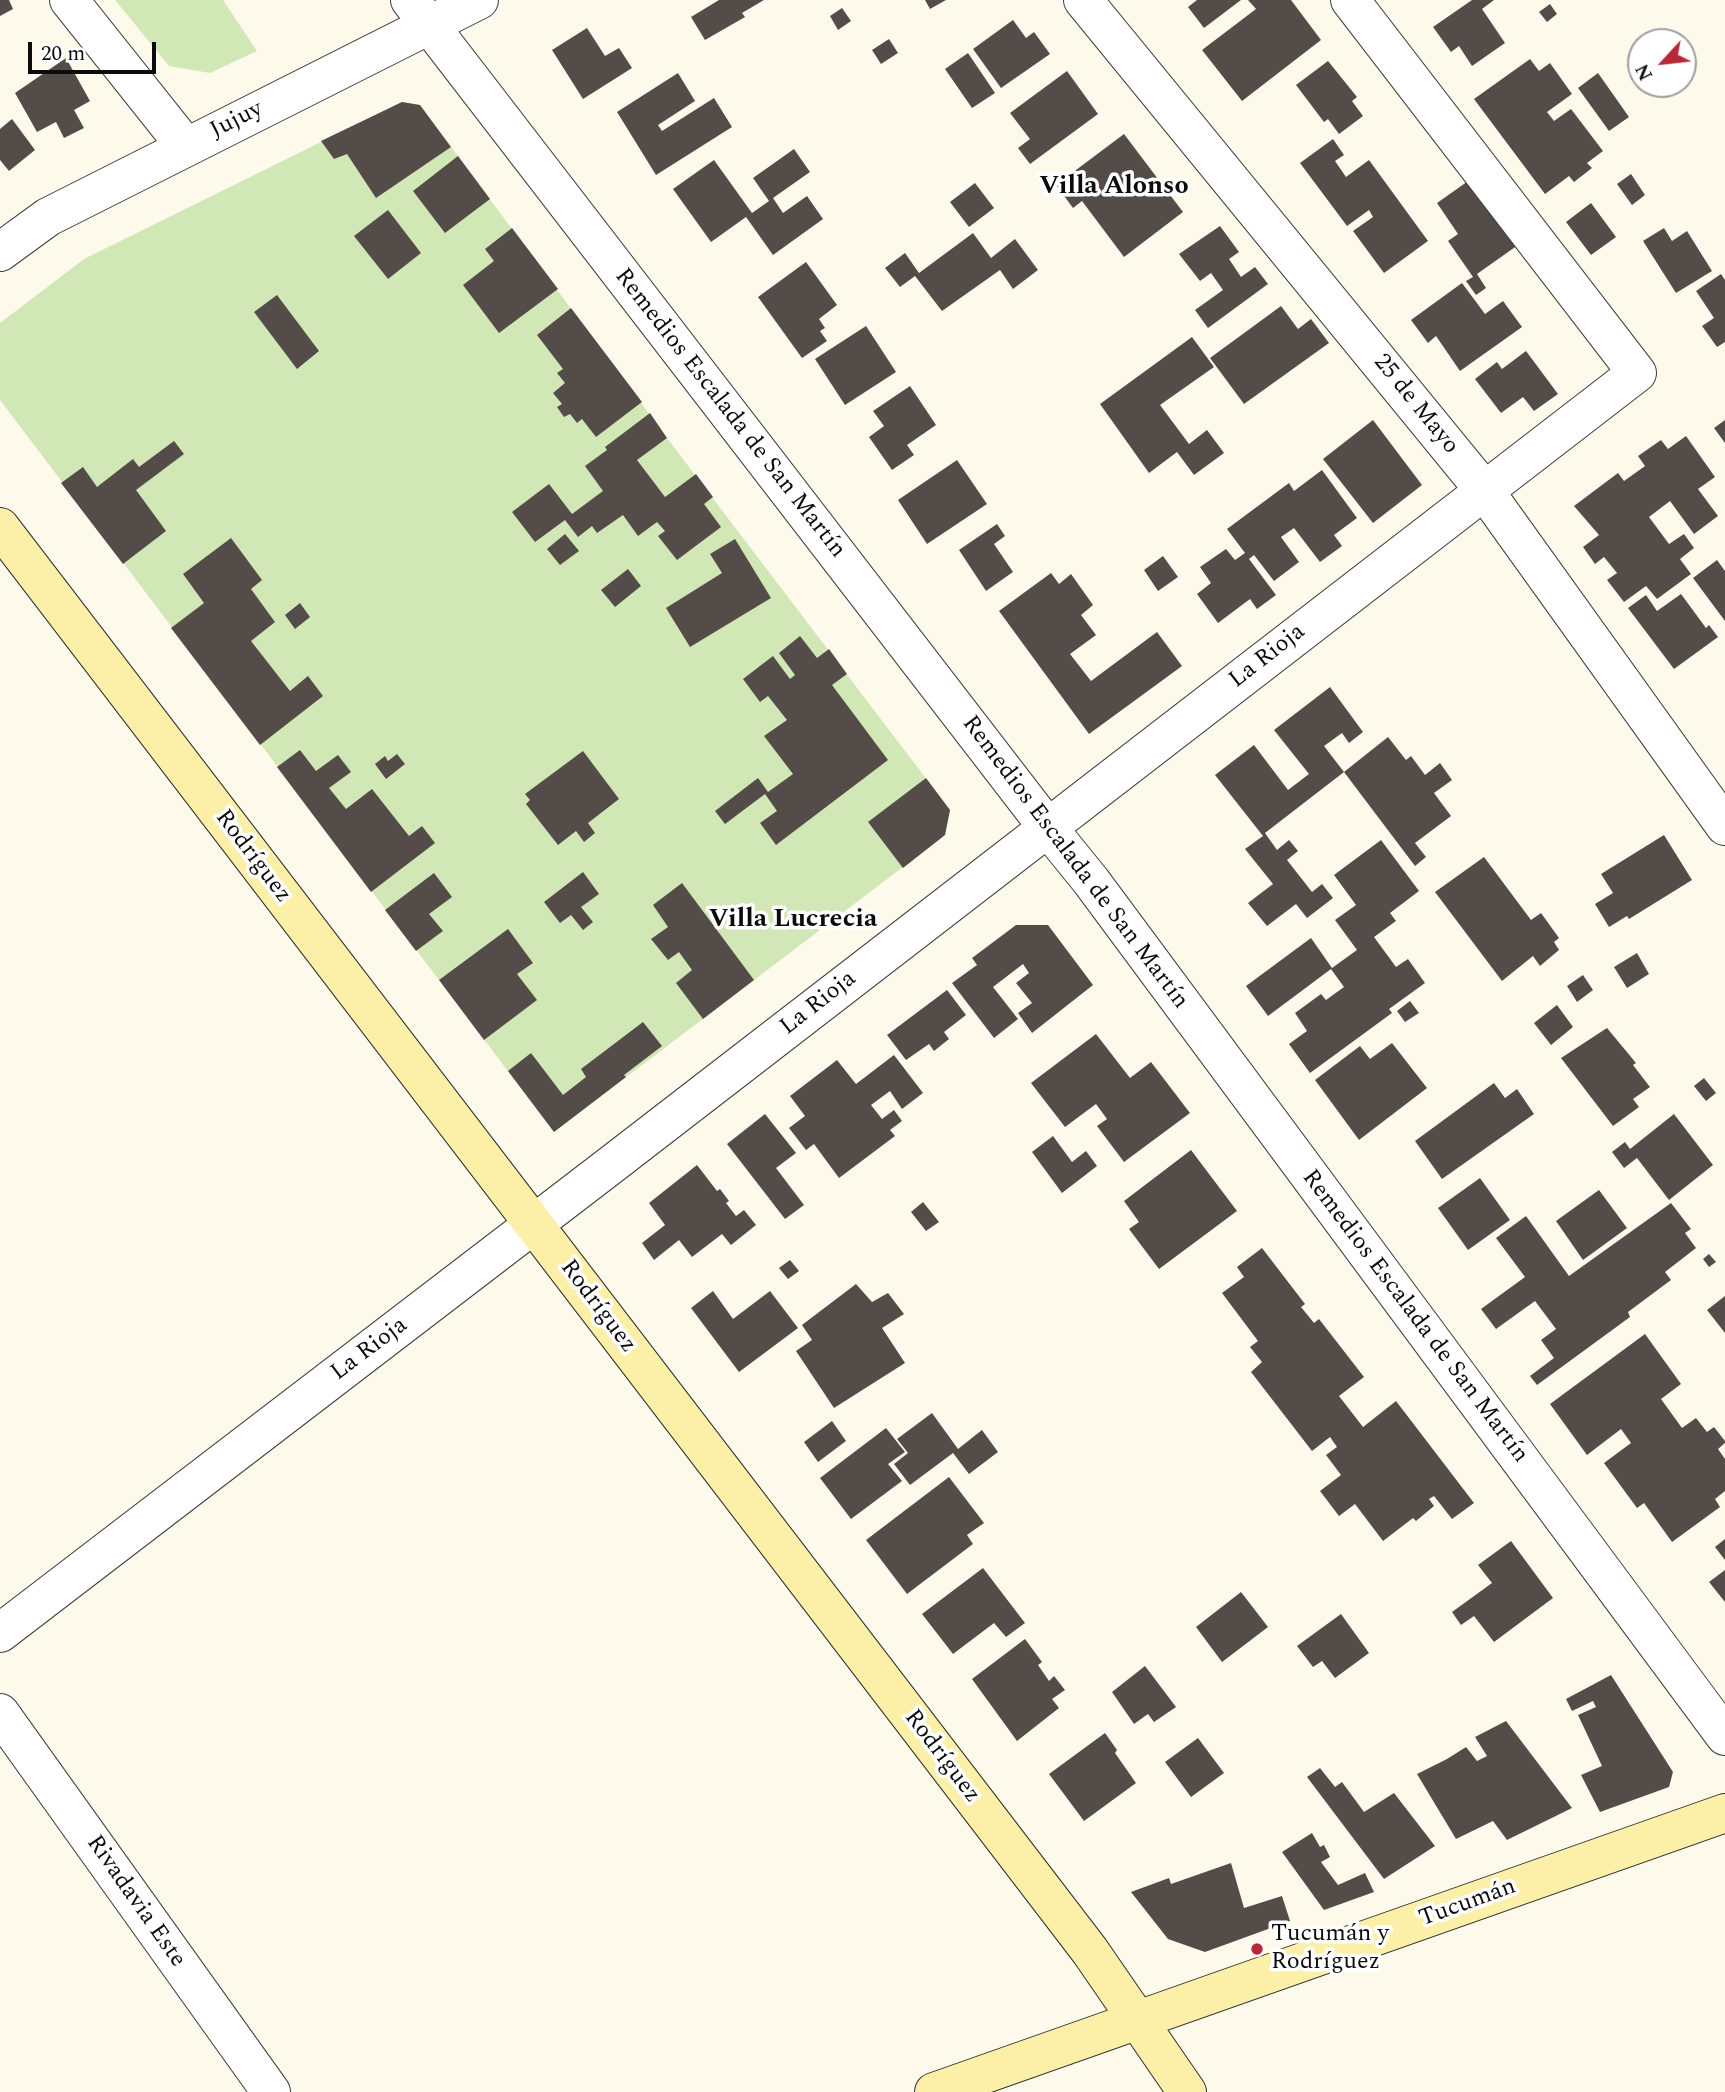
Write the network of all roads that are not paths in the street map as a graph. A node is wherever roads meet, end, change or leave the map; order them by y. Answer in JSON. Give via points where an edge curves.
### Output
{"nodes":[{"id":1,"x":69,"y":0,"type":"edge"},
{"id":2,"x":479,"y":0,"type":"edge"},
{"id":3,"x":1083,"y":0,"type":"edge"},
{"id":4,"x":1350,"y":0,"type":"edge"},
{"id":5,"x":419,"y":13,"type":"edge"},
{"id":6,"x":186,"y":147,"type":"junction"},
{"id":7,"x":0,"y":252,"type":"edge"},
{"id":8,"x":1484,"y":490,"type":"junction"},
{"id":9,"x":0,"y":527,"type":"edge"},
{"id":10,"x":1725,"y":825,"type":"edge"},
{"id":11,"x":1048,"y":828,"type":"junction"},
{"id":12,"x":534,"y":1225,"type":"junction"},
{"id":13,"x":0,"y":1633,"type":"edge"},
{"id":14,"x":0,"y":1713,"type":"edge"},
{"id":15,"x":1725,"y":1736,"type":"edge"},
{"id":16,"x":1725,"y":1812,"type":"edge"},
{"id":17,"x":1138,"y":2020,"type":"junction"},
{"id":18,"x":271,"y":2092,"type":"edge"},
{"id":19,"x":934,"y":2092,"type":"edge"},
{"id":20,"x":1187,"y":2092,"type":"edge"}],
"edges":[{"from":1,"to":6,"type":"street"},
{"from":2,"to":5,"type":"street","name":"Jujuy"},
{"from":3,"to":8,"type":"street","name":"25 de Mayo"},
{"from":4,"to":8,"type":"street","name":"La Rioja","via":[[1637,373]]},
{"from":5,"to":6,"type":"street","name":"Jujuy"},
{"from":5,"to":11,"type":"street","name":"Remedios Escalada de San Martín"},
{"from":6,"to":7,"type":"street","name":"Jujuy","via":[[48,217]]},
{"from":8,"to":10,"type":"street","name":"25 de Mayo"},
{"from":8,"to":11,"type":"street","name":"La Rioja"},
{"from":9,"to":12,"type":"main road","name":"Rodríguez"},
{"from":11,"to":12,"type":"street","name":"La Rioja"},
{"from":11,"to":15,"type":"street","name":"Remedios Escalada de San Martín"},
{"from":12,"to":13,"type":"street","name":"La Rioja"},
{"from":12,"to":17,"type":"main road","name":"Rodríguez","via":[[1090,1951]]},
{"from":14,"to":18,"type":"street","name":"Rivadavia Este"},
{"from":16,"to":17,"type":"main road","name":"Tucumán"},
{"from":17,"to":19,"type":"main road","name":"Tucumán"},
{"from":17,"to":20,"type":"main road","name":"Rodríguez"}]}
